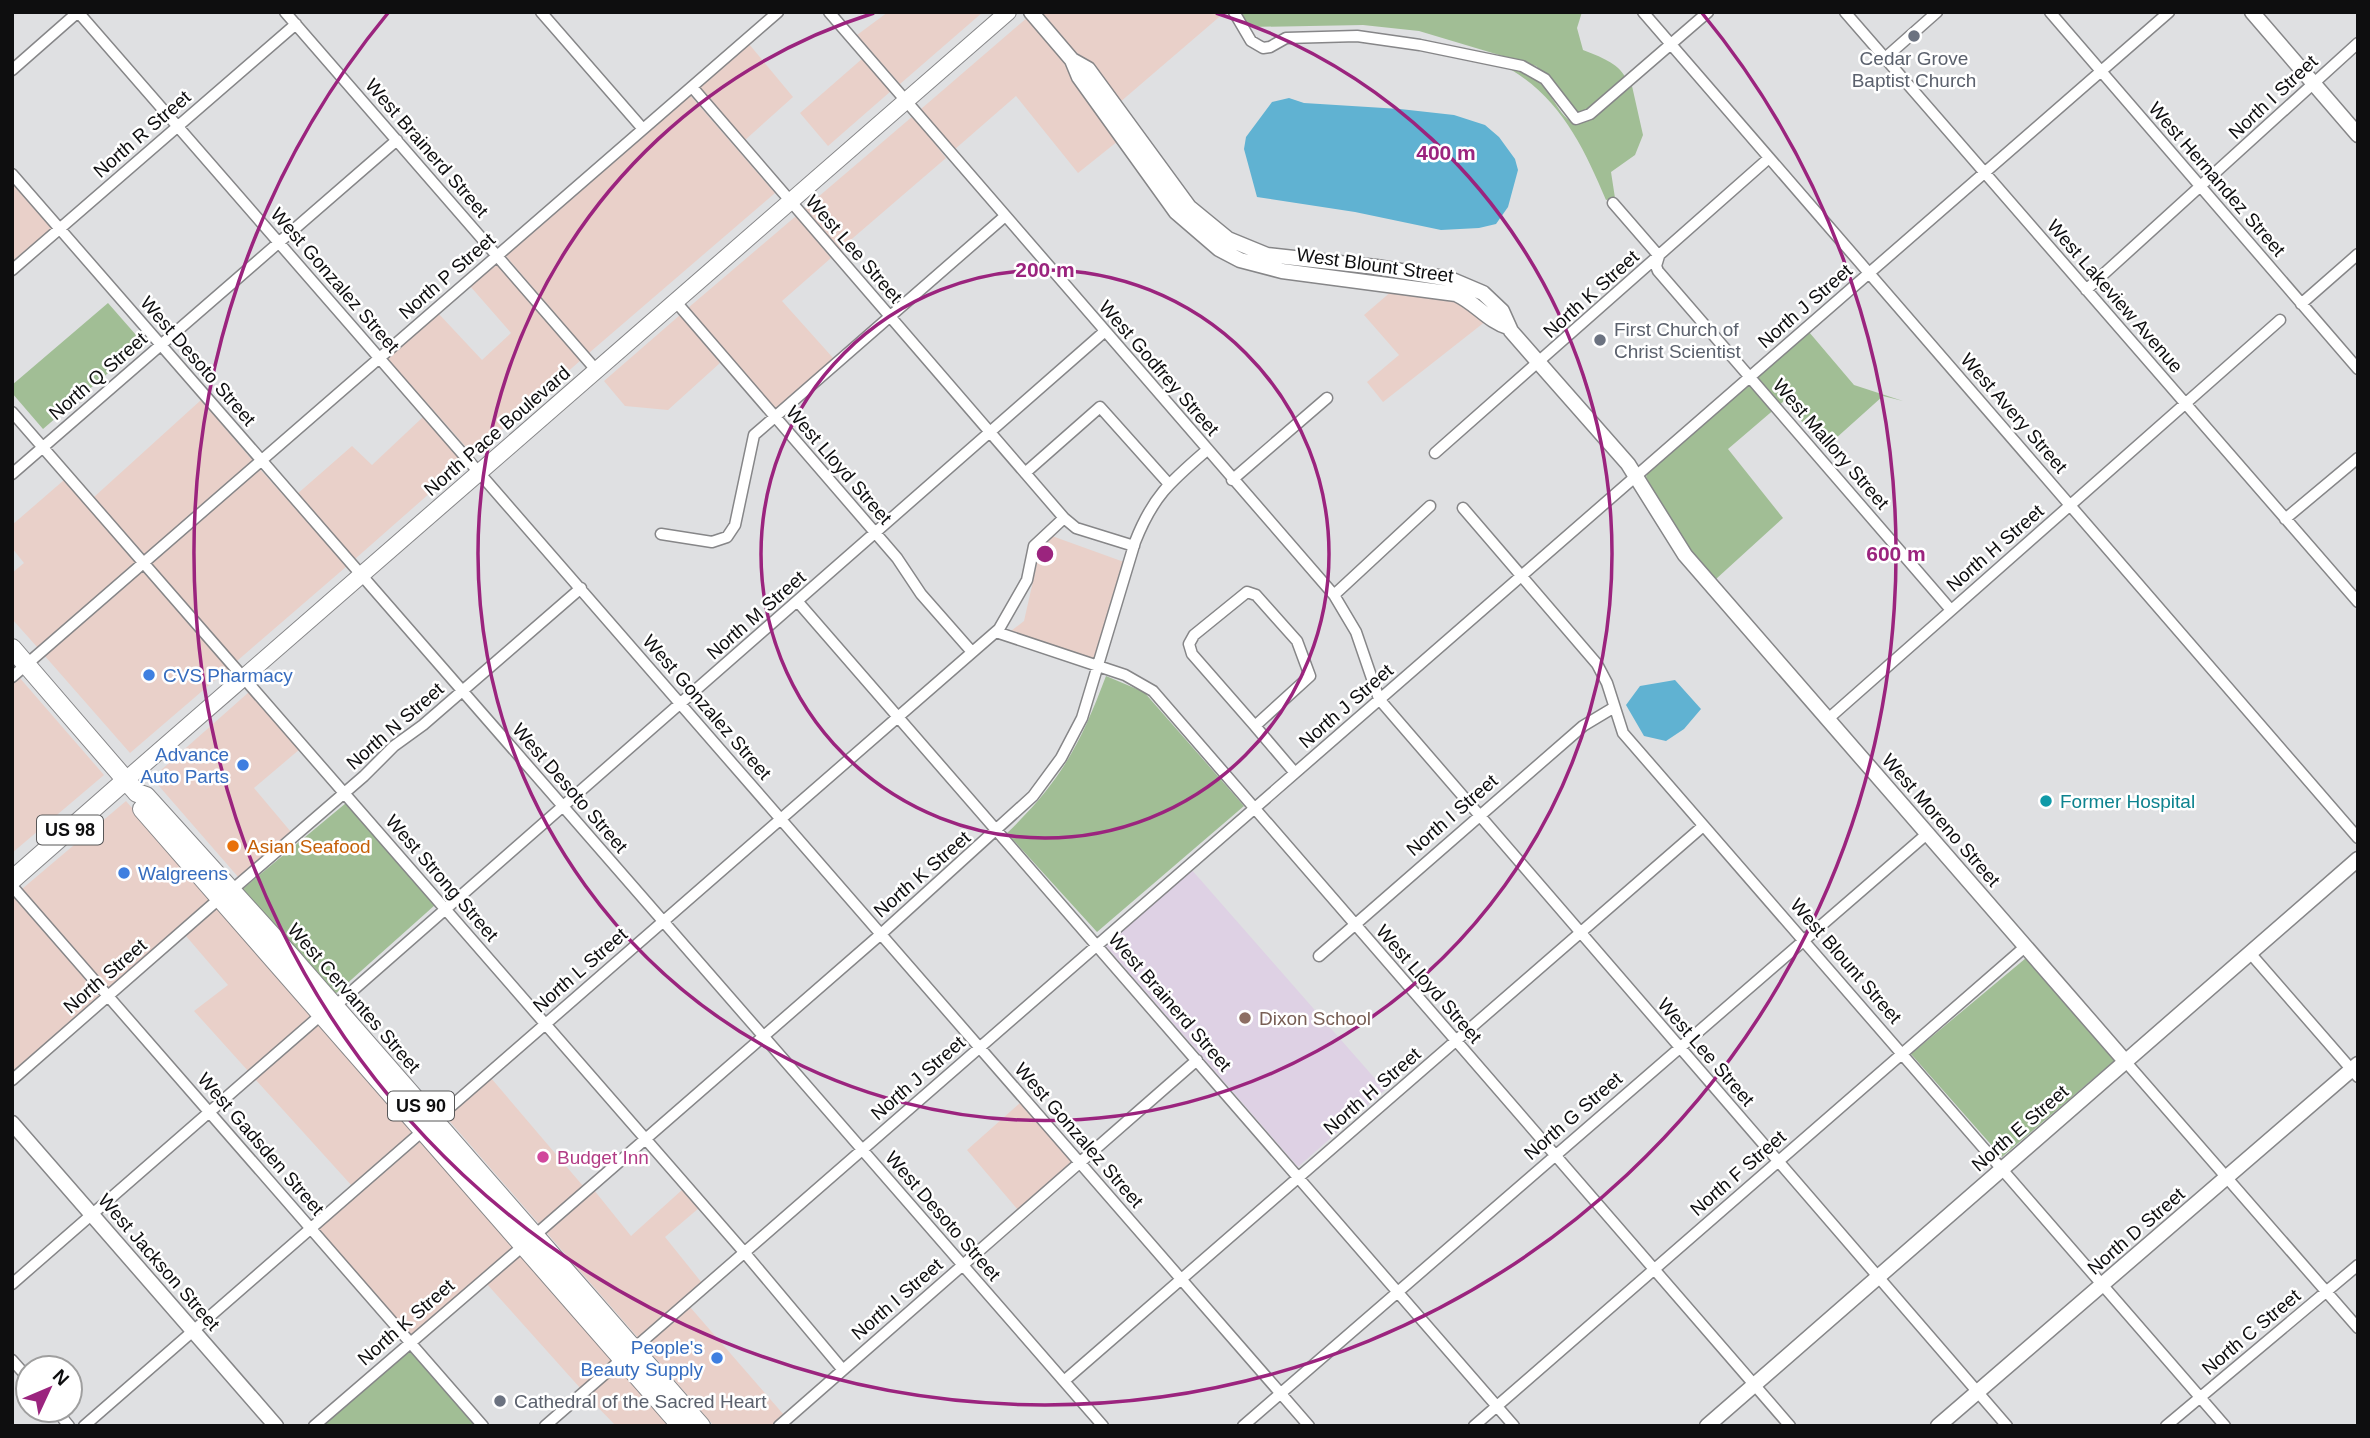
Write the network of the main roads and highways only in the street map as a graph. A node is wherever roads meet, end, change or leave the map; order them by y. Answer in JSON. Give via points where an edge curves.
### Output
{"nodes":[{"id":1,"x":1008,"y":12,"type":"edge"},
{"id":2,"x":12,"y":648,"type":"edge"},
{"id":3,"x":132,"y":786,"type":"junction"},
{"id":4,"x":12,"y":880,"type":"edge"},
{"id":5,"x":628,"y":1354,"type":"junction"},
{"id":6,"x":681,"y":1426,"type":"edge"},
{"id":7,"x":701,"y":1426,"type":"edge"}],
"edges":[{"from":1,"to":3,"type":"main road","name":"North Pace Boulevard","via":[[245,678]]},
{"from":2,"to":3,"type":"main road","name":"West Cervantes Street","number":"US 90"},
{"from":3,"to":4,"type":"main road","name":"North Pace Boulevard","number":"US 98"},
{"from":3,"to":5,"type":"main road","name":"West Cervantes Street","number":"US 90","via":[[146,796],[226,894]]},
{"from":5,"to":6,"type":"main road","name":"West Cervantes Street","number":"US 90"},
{"from":5,"to":7,"type":"main road","name":"West Cervantes Street","number":"US 90"}]}
